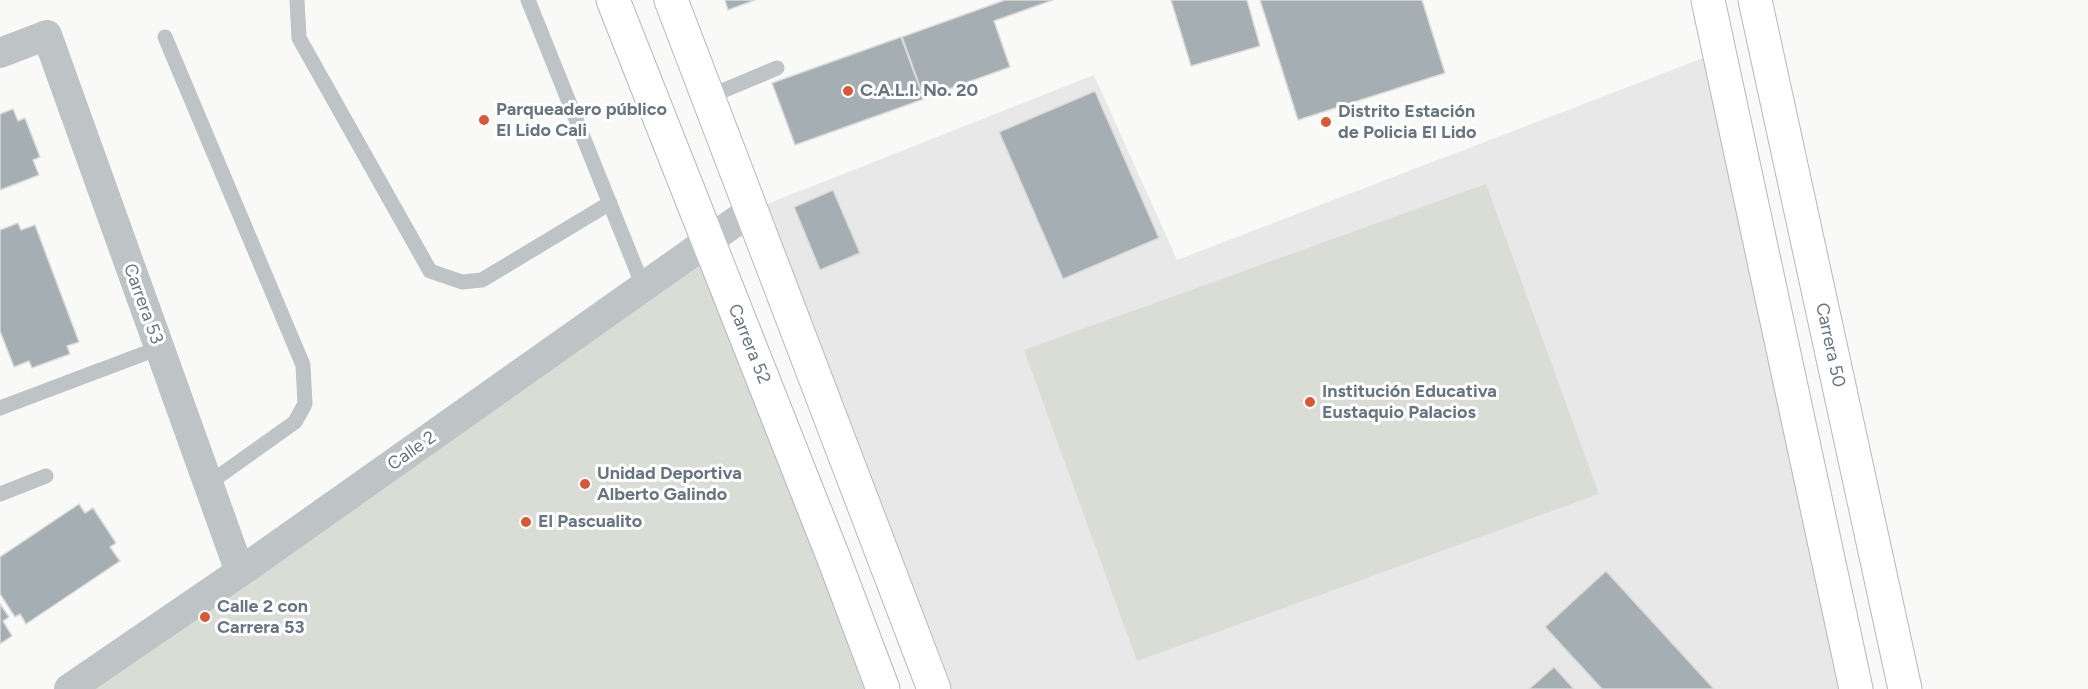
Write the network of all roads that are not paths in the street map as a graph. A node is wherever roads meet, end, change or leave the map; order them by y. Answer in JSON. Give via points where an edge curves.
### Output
{"nodes":[{"id":1,"x":297,"y":0,"type":"edge"},
{"id":2,"x":528,"y":0,"type":"edge"},
{"id":3,"x":613,"y":0,"type":"edge"},
{"id":4,"x":671,"y":0,"type":"edge"},
{"id":5,"x":1708,"y":0,"type":"edge"},
{"id":6,"x":1755,"y":0,"type":"edge"},
{"id":7,"x":165,"y":37,"type":"dead end"},
{"id":8,"x":0,"y":53,"type":"edge"},
{"id":9,"x":777,"y":68,"type":"dead end"},
{"id":10,"x":708,"y":98,"type":"junction"},
{"id":11,"x":610,"y":203,"type":"junction"},
{"id":12,"x":752,"y":210,"type":"junction"},
{"id":13,"x":707,"y":240,"type":"junction"},
{"id":14,"x":643,"y":286,"type":"junction"},
{"id":15,"x":159,"y":348,"type":"junction"},
{"id":16,"x":0,"y":408,"type":"edge"},
{"id":17,"x":46,"y":476,"type":"dead end"},
{"id":18,"x":208,"y":484,"type":"junction"},
{"id":19,"x":0,"y":494,"type":"edge"},
{"id":20,"x":240,"y":572,"type":"junction"},
{"id":21,"x":69,"y":689,"type":"edge"},
{"id":22,"x":883,"y":689,"type":"edge"},
{"id":23,"x":934,"y":689,"type":"edge"},
{"id":24,"x":1856,"y":689,"type":"edge"},
{"id":25,"x":1905,"y":689,"type":"edge"}],
"edges":[{"from":1,"to":11,"type":"lane","via":[[299,38],[430,271],[462,282],[482,280]]},
{"from":2,"to":11,"type":"lane"},
{"from":3,"to":13,"type":"main road","name":"Carrera 52"},
{"from":4,"to":10,"type":"main road"},
{"from":5,"to":24,"type":"main road"},
{"from":6,"to":25,"type":"main road","name":"Carrera 50"},
{"from":7,"to":18,"type":"lane","via":[[303,365],[305,404],[295,422]]},
{"from":8,"to":15,"type":"street","name":"Carrera 53","via":[[47,35]]},
{"from":9,"to":10,"type":"lane"},
{"from":10,"to":12,"type":"main road"},
{"from":11,"to":14,"type":"lane"},
{"from":12,"to":13,"type":"street","name":"Calle 2"},
{"from":12,"to":23,"type":"main road"},
{"from":13,"to":14,"type":"street","name":"Calle 2"},
{"from":13,"to":22,"type":"main road","name":"Carrera 52"},
{"from":14,"to":20,"type":"street","name":"Calle 2"},
{"from":15,"to":16,"type":"lane"},
{"from":15,"to":18,"type":"street","name":"Carrera 53"},
{"from":17,"to":19,"type":"lane"},
{"from":18,"to":20,"type":"street","name":"Carrera 53"},
{"from":20,"to":21,"type":"street","name":"Calle 2"}]}
